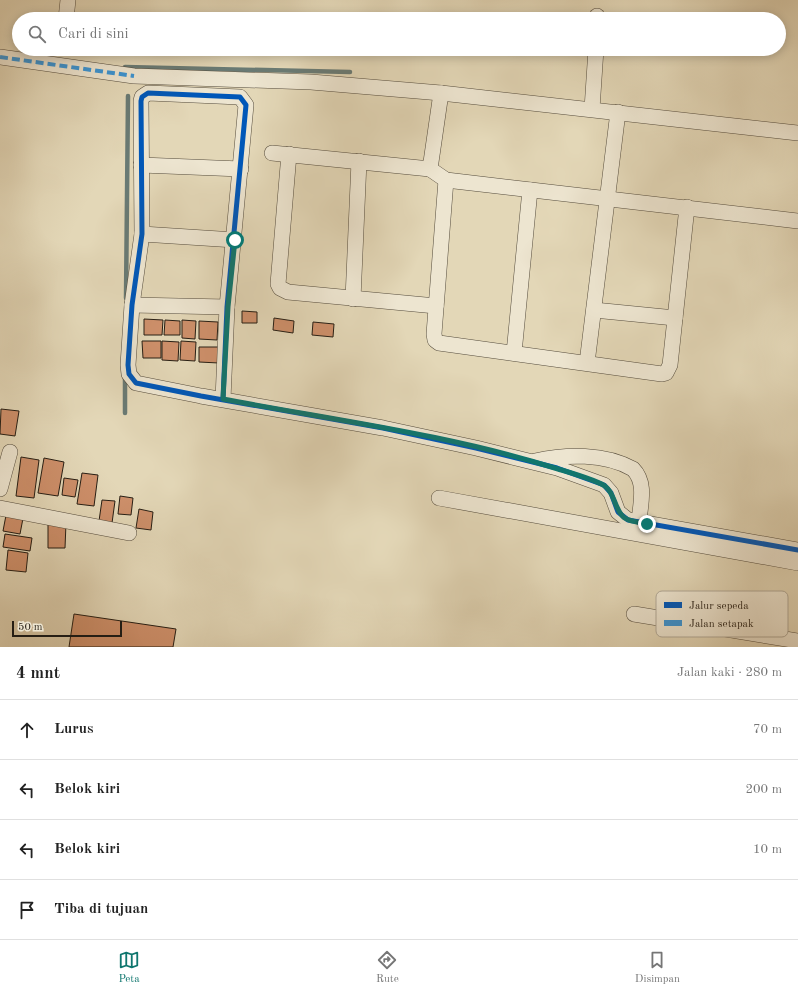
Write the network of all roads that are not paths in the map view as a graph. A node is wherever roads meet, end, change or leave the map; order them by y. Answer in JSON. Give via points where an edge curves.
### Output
{"nodes":[{"id":1,"x":68,"y":0,"type":"edge"},
{"id":2,"x":67,"y":12,"type":"edge"},
{"id":3,"x":596,"y":56,"type":"edge"},
{"id":4,"x":0,"y":57,"type":"edge"},
{"id":5,"x":441,"y":93,"type":"junction"},
{"id":6,"x":592,"y":109,"type":"junction"},
{"id":7,"x":618,"y":112,"type":"junction"},
{"id":8,"x":798,"y":133,"type":"edge"},
{"id":9,"x":272,"y":153,"type":"dead end"},
{"id":10,"x":289,"y":154,"type":"junction"},
{"id":11,"x":360,"y":162,"type":"junction"},
{"id":12,"x":140,"y":165,"type":"junction"},
{"id":13,"x":241,"y":169,"type":"junction"},
{"id":14,"x":430,"y":169,"type":"junction"},
{"id":15,"x":446,"y":180,"type":"junction"},
{"id":16,"x":530,"y":190,"type":"junction"},
{"id":17,"x":609,"y":198,"type":"junction"},
{"id":18,"x":687,"y":207,"type":"junction"},
{"id":19,"x":798,"y":221,"type":"edge"},
{"id":20,"x":142,"y":234,"type":"junction"},
{"id":21,"x":235,"y":240,"type":"junction"},
{"id":22,"x":353,"y":299,"type":"junction"},
{"id":23,"x":132,"y":305,"type":"junction"},
{"id":24,"x":436,"y":306,"type":"junction"},
{"id":25,"x":228,"y":307,"type":"junction"},
{"id":26,"x":594,"y":310,"type":"junction"},
{"id":27,"x":675,"y":318,"type":"junction"},
{"id":28,"x":514,"y":353,"type":"junction"},
{"id":29,"x":587,"y":363,"type":"junction"},
{"id":30,"x":223,"y":399,"type":"junction"},
{"id":31,"x":10,"y":452,"type":"dead end"},
{"id":32,"x":532,"y":462,"type":"junction"},
{"id":33,"x":0,"y":489,"type":"edge"},
{"id":34,"x":439,"y":498,"type":"dead end"},
{"id":35,"x":0,"y":508,"type":"edge"},
{"id":36,"x":639,"y":522,"type":"junction"},
{"id":37,"x":129,"y":533,"type":"dead end"},
{"id":38,"x":798,"y":550,"type":"edge"},
{"id":39,"x":798,"y":563,"type":"edge"},
{"id":40,"x":634,"y":614,"type":"dead end"},
{"id":41,"x":656,"y":618,"type":"edge"},
{"id":42,"x":774,"y":637,"type":"edge"},
{"id":43,"x":798,"y":641,"type":"edge"}],
"edges":[{"from":1,"to":2,"type":"street"},
{"from":3,"to":6,"type":"street"},
{"from":4,"to":5,"type":"street","via":[[134,76],[311,82]]},
{"from":5,"to":6,"type":"street"},
{"from":5,"to":14,"type":"street"},
{"from":6,"to":7,"type":"street"},
{"from":7,"to":8,"type":"street"},
{"from":7,"to":17,"type":"street"},
{"from":9,"to":10,"type":"street"},
{"from":10,"to":11,"type":"street"},
{"from":10,"to":22,"type":"street","via":[[278,284],[288,292]]},
{"from":11,"to":14,"type":"street"},
{"from":11,"to":22,"type":"street"},
{"from":12,"to":13,"type":"street"},
{"from":12,"to":13,"type":"street","via":[[141,101],[145,94],[156,93],[243,99],[246,105]]},
{"from":12,"to":20,"type":"street"},
{"from":13,"to":21,"type":"street"},
{"from":14,"to":15,"type":"street"},
{"from":15,"to":16,"type":"street"},
{"from":15,"to":24,"type":"street"},
{"from":16,"to":17,"type":"street"},
{"from":16,"to":28,"type":"street"},
{"from":17,"to":18,"type":"street"},
{"from":17,"to":26,"type":"street"},
{"from":18,"to":19,"type":"street"},
{"from":18,"to":27,"type":"street"},
{"from":20,"to":21,"type":"street"},
{"from":20,"to":23,"type":"street"},
{"from":21,"to":25,"type":"street"},
{"from":22,"to":24,"type":"street"},
{"from":23,"to":25,"type":"street"},
{"from":23,"to":30,"type":"street","via":[[128,365],[129,374],[136,383]]},
{"from":24,"to":28,"type":"street","via":[[434,337],[439,343]]},
{"from":25,"to":30,"type":"street"},
{"from":26,"to":27,"type":"street"},
{"from":26,"to":29,"type":"street"},
{"from":27,"to":29,"type":"street","via":[[670,365],[666,373]]},
{"from":28,"to":29,"type":"street"},
{"from":30,"to":32,"type":"street","via":[[383,428]]},
{"from":31,"to":33,"type":"street"},
{"from":32,"to":36,"type":"street","via":[[604,485],[611,493],[622,517]]},
{"from":32,"to":36,"type":"street","via":[[574,456],[594,457],[628,466],[641,480]]},
{"from":34,"to":39,"type":"street"},
{"from":35,"to":37,"type":"street"},
{"from":36,"to":38,"type":"street"},
{"from":40,"to":41,"type":"street"},
{"from":42,"to":43,"type":"street"}]}
